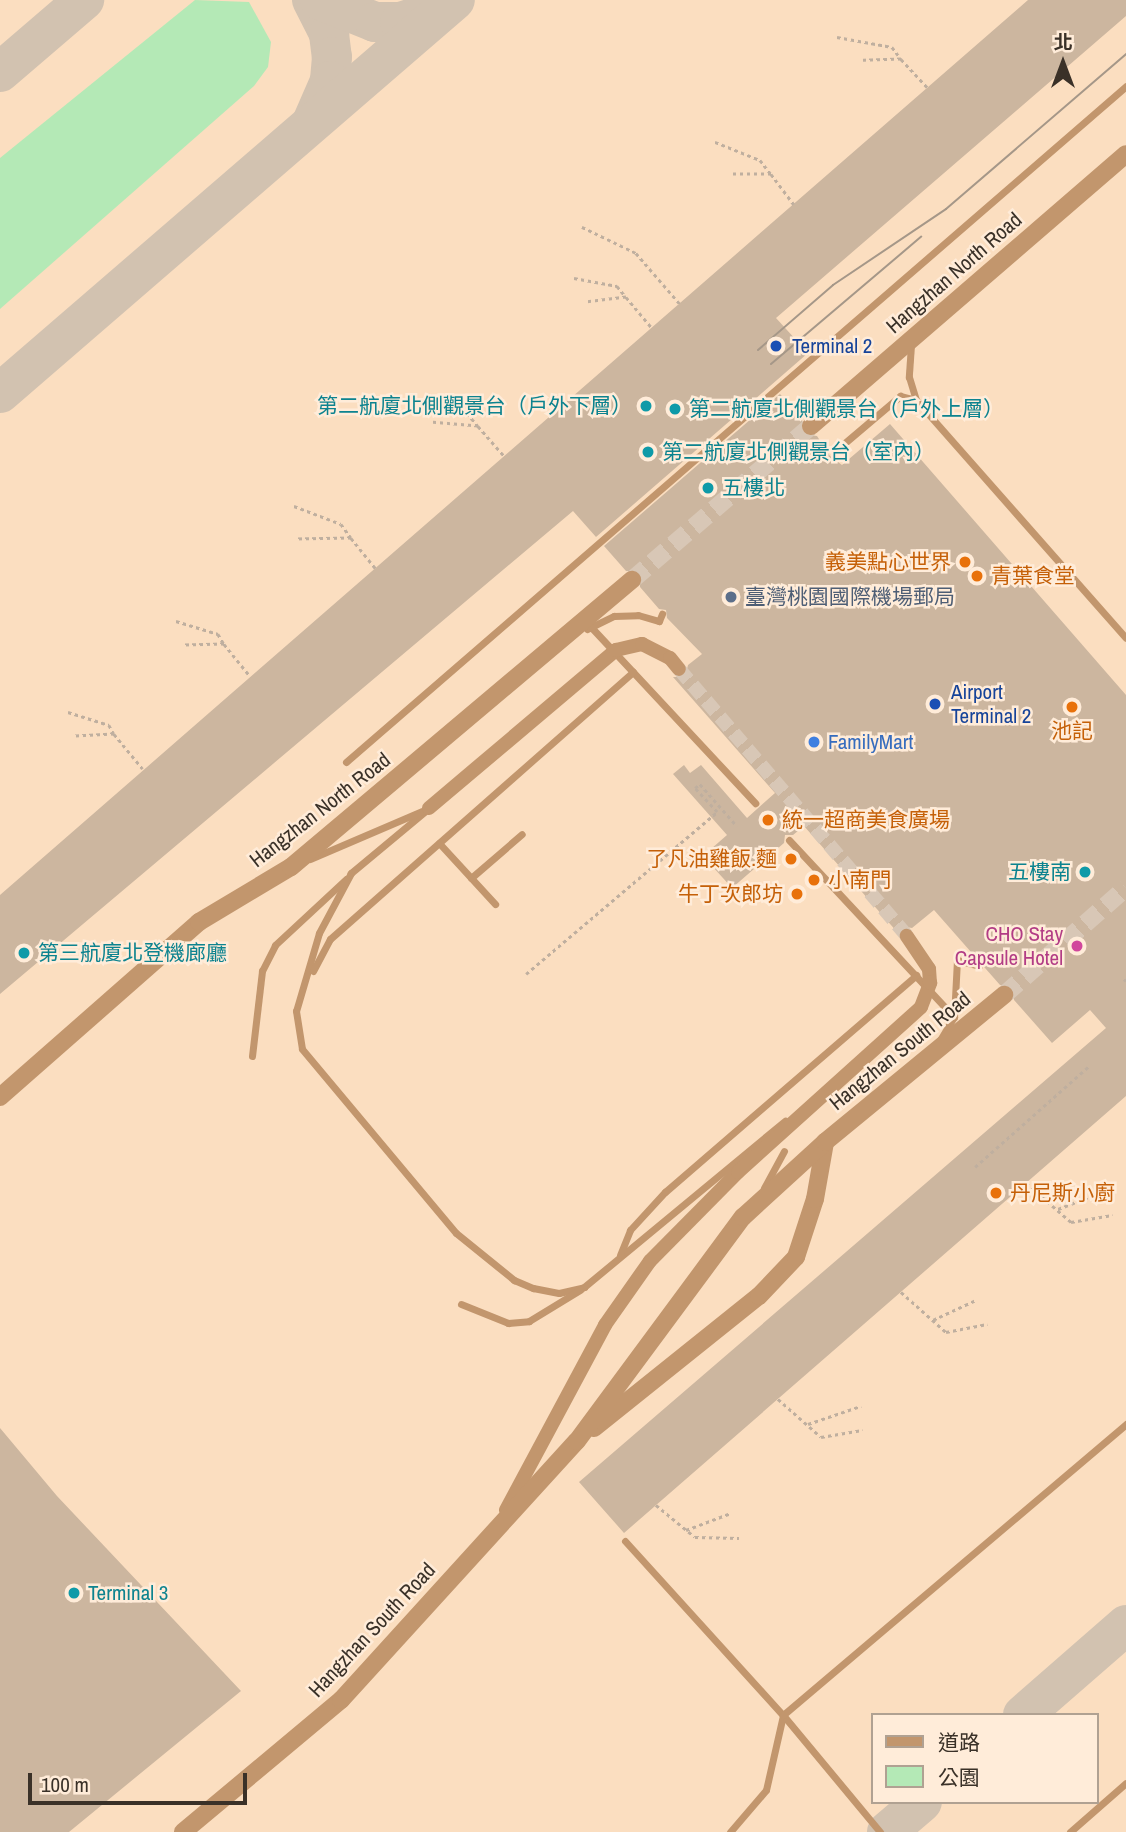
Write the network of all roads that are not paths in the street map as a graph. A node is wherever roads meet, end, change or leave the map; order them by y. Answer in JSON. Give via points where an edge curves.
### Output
{"nodes":[{"id":1,"x":1126,"y":86,"type":"edge"},
{"id":2,"x":1126,"y":154,"type":"edge"},
{"id":3,"x":912,"y":339,"type":"junction"},
{"id":4,"x":916,"y":400,"type":"junction"},
{"id":5,"x":811,"y":426,"type":"tunnel mouth"},
{"id":6,"x":834,"y":452,"type":"dead end"},
{"id":7,"x":632,"y":580,"type":"tunnel mouth"},
{"id":8,"x":661,"y":618,"type":"dead end"},
{"id":9,"x":591,"y":627,"type":"junction"},
{"id":10,"x":1126,"y":638,"type":"edge"},
{"id":11,"x":562,"y":641,"type":"junction"},
{"id":12,"x":679,"y":669,"type":"tunnel mouth"},
{"id":13,"x":633,"y":672,"type":"junction"},
{"id":14,"x":346,"y":762,"type":"dead end"},
{"id":15,"x":755,"y":803,"type":"dead end"},
{"id":16,"x":429,"y":808,"type":"junction"},
{"id":17,"x":522,"y":834,"type":"dead end"},
{"id":18,"x":789,"y":839,"type":"dead end"},
{"id":19,"x":439,"y":843,"type":"junction"},
{"id":20,"x":291,"y":867,"type":"junction"},
{"id":21,"x":351,"y":873,"type":"junction"},
{"id":22,"x":471,"y":878,"type":"junction"},
{"id":23,"x":495,"y":904,"type":"dead end"},
{"id":24,"x":907,"y":936,"type":"tunnel mouth"},
{"id":25,"x":979,"y":966,"type":"dead end"},
{"id":26,"x":916,"y":975,"type":"junction"},
{"id":27,"x":307,"y":983,"type":"junction"},
{"id":28,"x":1004,"y":995,"type":"tunnel mouth"},
{"id":29,"x":954,"y":1017,"type":"junction"},
{"id":30,"x":252,"y":1056,"type":"dead end"},
{"id":31,"x":929,"y":1059,"type":"junction"},
{"id":32,"x":0,"y":1097,"type":"edge"},
{"id":33,"x":825,"y":1142,"type":"junction"},
{"id":34,"x":784,"y":1151,"type":"dead end"},
{"id":35,"x":732,"y":1168,"type":"junction"},
{"id":36,"x":743,"y":1217,"type":"junction"},
{"id":37,"x":619,"y":1259,"type":"junction"},
{"id":38,"x":584,"y":1287,"type":"junction"},
{"id":39,"x":461,"y":1304,"type":"dead end"},
{"id":40,"x":1126,"y":1424,"type":"edge"},
{"id":41,"x":577,"y":1441,"type":"junction"},
{"id":42,"x":487,"y":1540,"type":"junction"},
{"id":43,"x":625,"y":1541,"type":"dead end"},
{"id":44,"x":783,"y":1715,"type":"junction"},
{"id":45,"x":1126,"y":1783,"type":"edge"},
{"id":46,"x":183,"y":1832,"type":"edge"},
{"id":47,"x":730,"y":1832,"type":"edge"},
{"id":48,"x":880,"y":1832,"type":"edge"},
{"id":49,"x":1070,"y":1832,"type":"edge"}],
"edges":[{"from":1,"to":14,"type":"lane"},
{"from":2,"to":3,"type":"street","name":"Hangzhan North Road"},
{"from":3,"to":4,"type":"lane","via":[[909,377]]},
{"from":3,"to":5,"type":"street","name":"Hangzhan North Road"},
{"from":4,"to":6,"type":"lane","via":[[900,396]]},
{"from":4,"to":10,"type":"lane"},
{"from":7,"to":11,"type":"street","name":"Hangzhan North Road"},
{"from":8,"to":9,"type":"lane","via":[[614,616]]},
{"from":9,"to":11,"type":"lane"},
{"from":9,"to":13,"type":"lane"},
{"from":11,"to":20,"type":"street","name":"Hangzhan North Road"},
{"from":12,"to":16,"type":"street","bridge":true,"via":[[663,653],[642,644],[616,650]]},
{"from":13,"to":15,"type":"lane"},
{"from":13,"to":19,"type":"lane"},
{"from":16,"to":20,"type":"lane"},
{"from":16,"to":21,"type":"lane"},
{"from":17,"to":22,"type":"lane"},
{"from":18,"to":26,"type":"lane"},
{"from":19,"to":22,"type":"lane"},
{"from":19,"to":27,"type":"lane","via":[[330,939]]},
{"from":20,"to":32,"type":"street","name":"Hangzhan North Road","via":[[200,922]]},
{"from":21,"to":27,"type":"lane","via":[[320,933]]},
{"from":21,"to":30,"type":"lane","via":[[275,945],[262,971]]},
{"from":22,"to":23,"type":"lane"},
{"from":24,"to":35,"type":"street","bridge":true,"via":[[929,969],[927,998]]},
{"from":25,"to":29,"type":"lane","via":[[957,960]]},
{"from":26,"to":29,"type":"lane"},
{"from":26,"to":37,"type":"lane","via":[[665,1192],[630,1230]]},
{"from":27,"to":38,"type":"lane","via":[[296,1011],[302,1049],[456,1233],[514,1280],[533,1289],[559,1293]]},
{"from":28,"to":31,"type":"street","name":"Hangzhan South Road"},
{"from":29,"to":31,"type":"lane"},
{"from":31,"to":33,"type":"street","name":"Hangzhan South Road"},
{"from":33,"to":36,"type":"street","name":"Hangzhan South Road"},
{"from":33,"to":41,"type":"street","name":"Hangzhan South Road","via":[[815,1199],[796,1257],[759,1296]]},
{"from":34,"to":36,"type":"lane","via":[[778,1170]]},
{"from":35,"to":37,"type":"lane"},
{"from":35,"to":42,"type":"street","via":[[650,1261],[613,1314],[569,1388],[526,1480]]},
{"from":36,"to":41,"type":"street","name":"Hangzhan South Road"},
{"from":37,"to":38,"type":"lane"},
{"from":38,"to":39,"type":"lane","via":[[529,1321],[508,1322]]},
{"from":40,"to":44,"type":"lane"},
{"from":41,"to":42,"type":"street","name":"Hangzhan South Road"},
{"from":42,"to":46,"type":"street","name":"Hangzhan South Road","via":[[341,1700]]},
{"from":43,"to":44,"type":"lane"},
{"from":44,"to":47,"type":"lane","via":[[766,1790]]},
{"from":44,"to":48,"type":"lane"},
{"from":45,"to":49,"type":"lane"}]}
